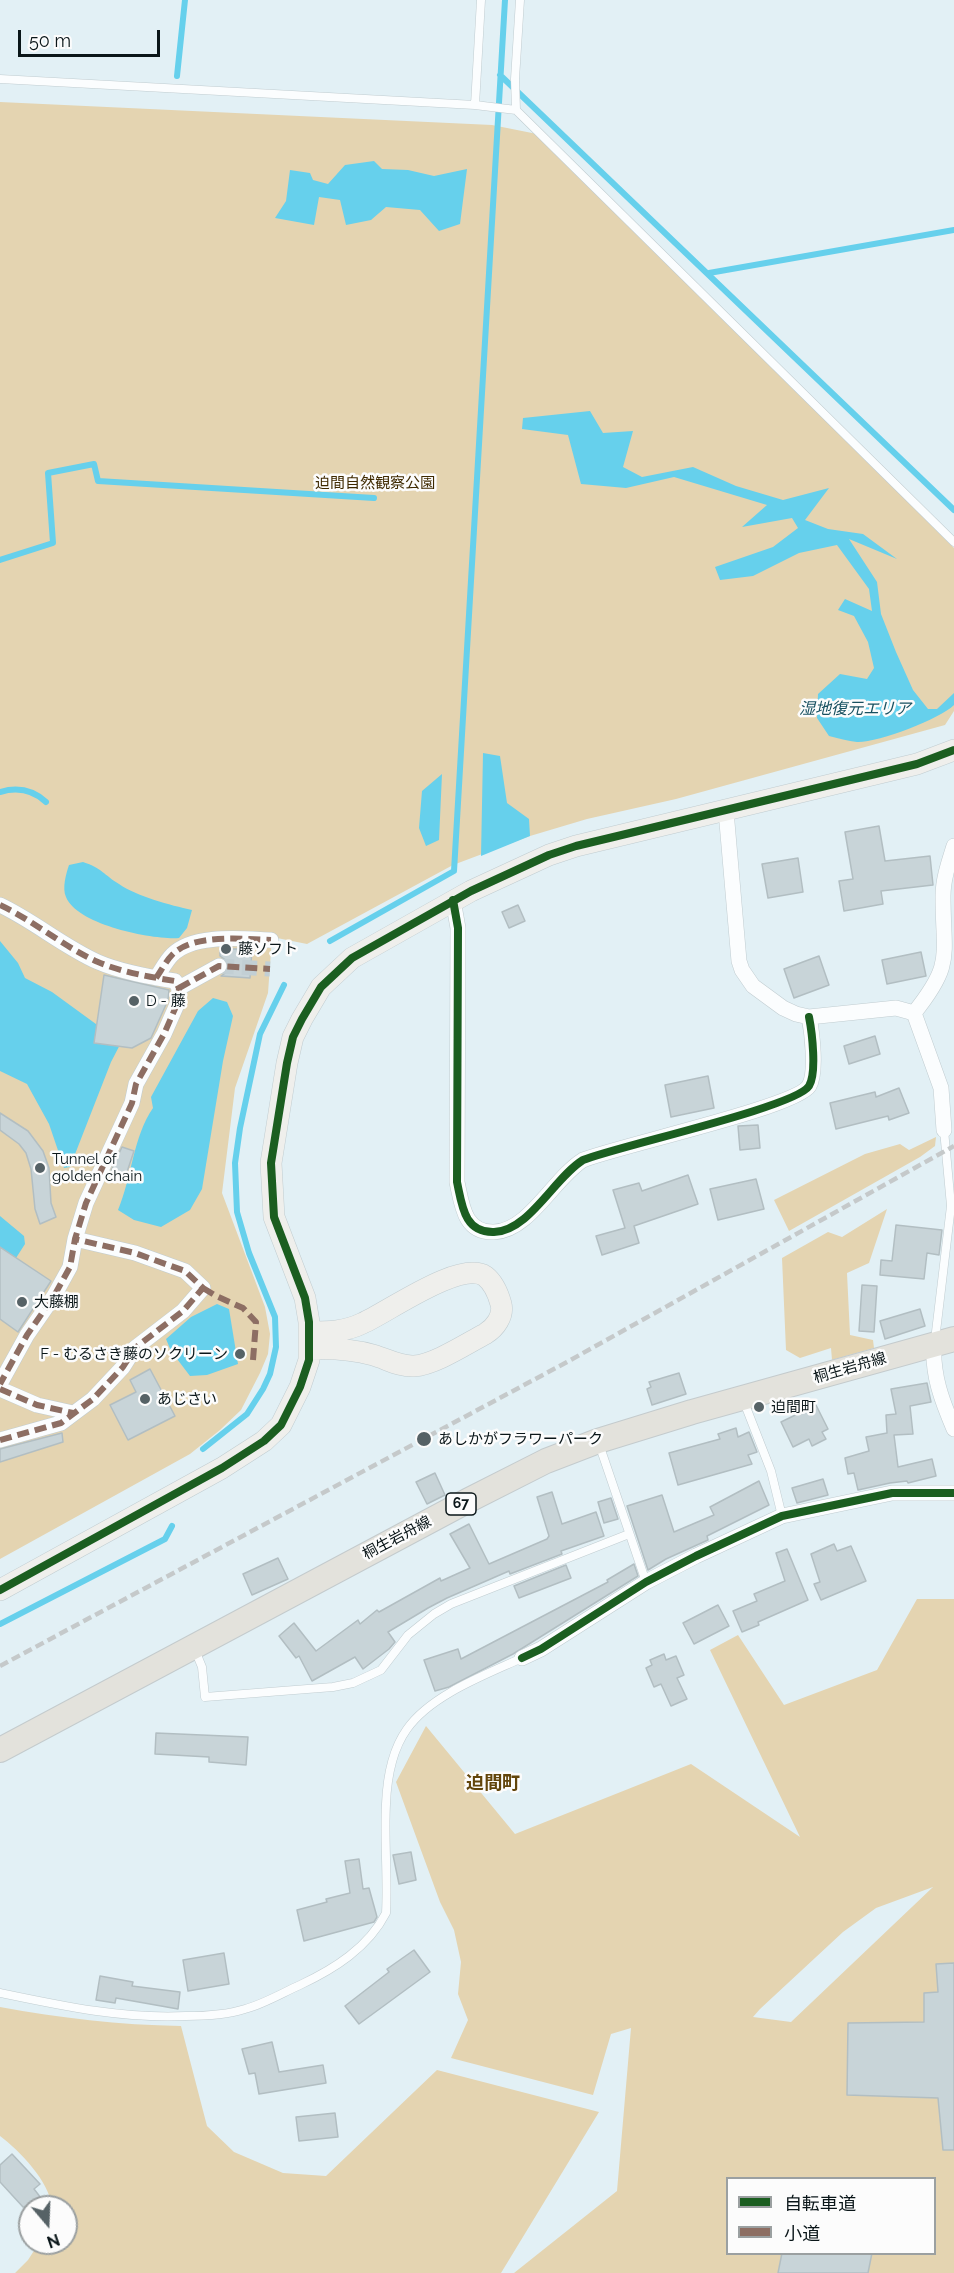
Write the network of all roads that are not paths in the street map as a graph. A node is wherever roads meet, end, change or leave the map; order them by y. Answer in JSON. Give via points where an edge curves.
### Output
{"nodes":[{"id":1,"x":481,"y":0,"type":"edge"},
{"id":2,"x":520,"y":0,"type":"edge"},
{"id":3,"x":0,"y":79,"type":"edge"},
{"id":4,"x":475,"y":105,"type":"junction"},
{"id":5,"x":516,"y":111,"type":"junction"},
{"id":6,"x":954,"y":542,"type":"edge"},
{"id":7,"x":954,"y":750,"type":"edge"},
{"id":8,"x":726,"y":811,"type":"junction"},
{"id":9,"x":954,"y":846,"type":"edge"},
{"id":10,"x":453,"y":900,"type":"junction"},
{"id":11,"x":0,"y":905,"type":"edge"},
{"id":12,"x":271,"y":940,"type":"dead end"},
{"id":13,"x":219,"y":966,"type":"tunnel mouth"},
{"id":14,"x":156,"y":978,"type":"junction"},
{"id":15,"x":179,"y":988,"type":"junction"},
{"id":16,"x":914,"y":1013,"type":"junction"},
{"id":17,"x":809,"y":1017,"type":"junction"},
{"id":18,"x":944,"y":1130,"type":"joint"},
{"id":19,"x":75,"y":1239,"type":"junction"},
{"id":20,"x":309,"y":1341,"type":"junction"},
{"id":21,"x":944,"y":1342,"type":"edge"},
{"id":22,"x":0,"y":1384,"type":"edge"},
{"id":23,"x":0,"y":1389,"type":"edge"},
{"id":24,"x":743,"y":1398,"type":"junction"},
{"id":25,"x":73,"y":1413,"type":"junction"},
{"id":26,"x":954,"y":1429,"type":"edge"},
{"id":27,"x":0,"y":1440,"type":"edge"},
{"id":28,"x":598,"y":1441,"type":"junction"},
{"id":29,"x":954,"y":1493,"type":"edge"},
{"id":30,"x":782,"y":1516,"type":"junction"},
{"id":31,"x":629,"y":1534,"type":"junction"},
{"id":32,"x":646,"y":1582,"type":"junction"},
{"id":33,"x":0,"y":1590,"type":"edge"},
{"id":34,"x":194,"y":1647,"type":"junction"},
{"id":35,"x":522,"y":1658,"type":"joint"},
{"id":36,"x":0,"y":1750,"type":"edge"},
{"id":37,"x":0,"y":1993,"type":"edge"}],
"edges":[{"from":1,"to":4,"type":"lane"},
{"from":2,"to":5,"type":"lane"},
{"from":3,"to":4,"type":"lane"},
{"from":4,"to":5,"type":"lane"},
{"from":5,"to":6,"type":"lane"},
{"from":7,"to":8,"type":"street","via":[[917,764]]},
{"from":8,"to":10,"type":"street","via":[[576,846]]},
{"from":8,"to":17,"type":"street","via":[[742,970],[753,986],[783,1008]]},
{"from":9,"to":16,"type":"street","via":[[943,896],[953,960],[945,982]]},
{"from":10,"to":17,"type":"street","via":[[458,928],[457,1182],[471,1225],[483,1232],[502,1232],[517,1225],[583,1160],[800,1094],[812,1077]]},
{"from":10,"to":20,"type":"street","via":[[352,958],[321,987],[293,1037],[271,1163],[274,1217],[305,1298]]},
{"from":11,"to":14,"type":"street","via":[[98,962]]},
{"from":12,"to":14,"type":"street","via":[[220,938],[186,946],[172,954]]},
{"from":13,"to":15,"type":"street"},
{"from":14,"to":15,"type":"street","via":[[175,981]]},
{"from":15,"to":19,"type":"street","via":[[178,1002],[136,1084],[132,1103]]},
{"from":16,"to":17,"type":"street","via":[[896,1008]]},
{"from":16,"to":18,"type":"street","via":[[941,1088]]},
{"from":18,"to":21,"type":"lane","via":[[951,1206]]},
{"from":19,"to":22,"type":"street","via":[[70,1267]]},
{"from":19,"to":25,"type":"street","via":[[135,1253],[185,1271],[203,1288],[183,1311],[135,1348],[93,1400]]},
{"from":20,"to":20,"type":"street","via":[[362,1324],[446,1279],[470,1273],[484,1276],[490,1282],[502,1307],[493,1329],[415,1366]]},
{"from":20,"to":33,"type":"street","via":[[309,1360],[290,1410],[264,1441]]},
{"from":21,"to":24,"type":"main road","name":"桐生岩舟線","number":"67"},
{"from":21,"to":26,"type":"street","via":[[933,1367],[942,1403]]},
{"from":23,"to":25,"type":"street","via":[[37,1405]]},
{"from":24,"to":28,"type":"main road","name":"桐生岩舟線","number":"67"},
{"from":24,"to":30,"type":"lane","via":[[771,1471]]},
{"from":25,"to":27,"type":"street","via":[[61,1423]]},
{"from":28,"to":31,"type":"lane"},
{"from":28,"to":34,"type":"main road","name":"桐生岩舟線","number":"67","via":[[546,1461],[469,1500]]},
{"from":29,"to":30,"type":"street","via":[[892,1493]]},
{"from":30,"to":32,"type":"street"},
{"from":31,"to":32,"type":"lane"},
{"from":31,"to":34,"type":"lane","via":[[442,1609],[408,1635],[381,1670],[353,1683],[205,1697],[202,1667]]},
{"from":32,"to":35,"type":"street"},
{"from":34,"to":36,"type":"main road","name":"桐生岩舟線","number":"67"},
{"from":35,"to":37,"type":"lane","via":[[461,1687],[420,1715],[407,1729],[392,1765],[386,1803],[386,1913],[368,1939],[336,1966],[246,2009],[212,2015],[125,2016]]}]}
